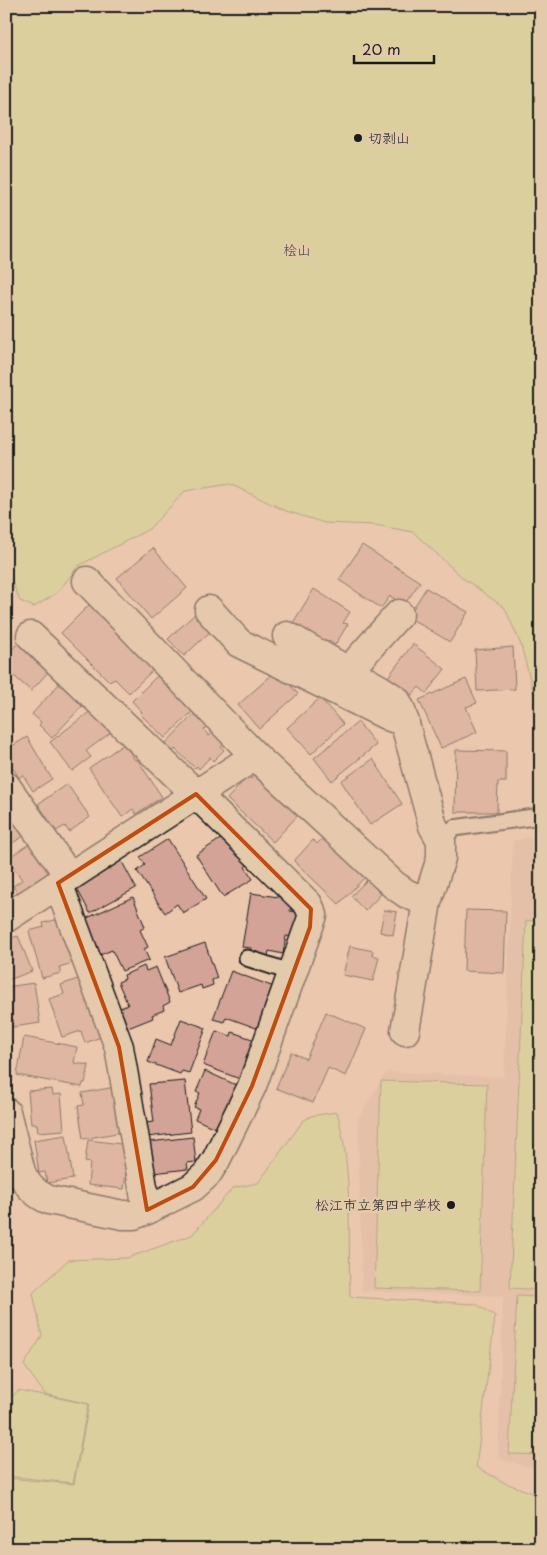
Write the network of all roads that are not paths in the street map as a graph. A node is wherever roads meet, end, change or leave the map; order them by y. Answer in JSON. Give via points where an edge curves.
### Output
{"nodes":[{"id":1,"x":87,"y":581,"type":"dead end"},
{"id":2,"x":209,"y":610,"type":"dead end"},
{"id":3,"x":399,"y":614,"type":"dead end"},
{"id":4,"x":31,"y":636,"type":"dead end"},
{"id":5,"x":287,"y":636,"type":"dead end"},
{"id":6,"x":348,"y":671,"type":"junction"},
{"id":7,"x":405,"y":722,"type":"junction"},
{"id":8,"x":255,"y":756,"type":"junction"},
{"id":9,"x":6,"y":786,"type":"edge"},
{"id":10,"x":196,"y":794,"type":"junction"},
{"id":11,"x":541,"y":816,"type":"edge"},
{"id":12,"x":441,"y":840,"type":"junction"},
{"id":13,"x":63,"y":880,"type":"junction"},
{"id":14,"x":427,"y":902,"type":"junction"},
{"id":15,"x":6,"y":918,"type":"edge"},
{"id":16,"x":247,"y":958,"type":"dead end"},
{"id":17,"x":293,"y":973,"type":"junction"},
{"id":18,"x":405,"y":1031,"type":"dead end"},
{"id":19,"x":6,"y":1112,"type":"edge"},
{"id":20,"x":147,"y":1210,"type":"junction"}],
"edges":[{"from":1,"to":8,"type":"street"},
{"from":2,"to":7,"type":"street","via":[[239,643]]},
{"from":3,"to":6,"type":"street"},
{"from":4,"to":10,"type":"street"},
{"from":5,"to":6,"type":"street"},
{"from":6,"to":7,"type":"street","via":[[396,700]]},
{"from":7,"to":12,"type":"street","via":[[433,826]]},
{"from":8,"to":10,"type":"street"},
{"from":8,"to":14,"type":"street","via":[[394,884],[407,894]]},
{"from":9,"to":13,"type":"street"},
{"from":10,"to":13,"type":"street"},
{"from":10,"to":17,"type":"street","via":[[311,909],[312,921]]},
{"from":11,"to":12,"type":"lane","via":[[454,828]]},
{"from":12,"to":14,"type":"street","via":[[441,858]]},
{"from":13,"to":15,"type":"street"},
{"from":13,"to":20,"type":"street","via":[[119,1047]]},
{"from":14,"to":18,"type":"street"},
{"from":16,"to":17,"type":"lane"},
{"from":17,"to":20,"type":"street","via":[[252,1086],[216,1160],[193,1187]]},
{"from":19,"to":20,"type":"street","via":[[21,1172],[38,1196],[123,1215]]}]}
